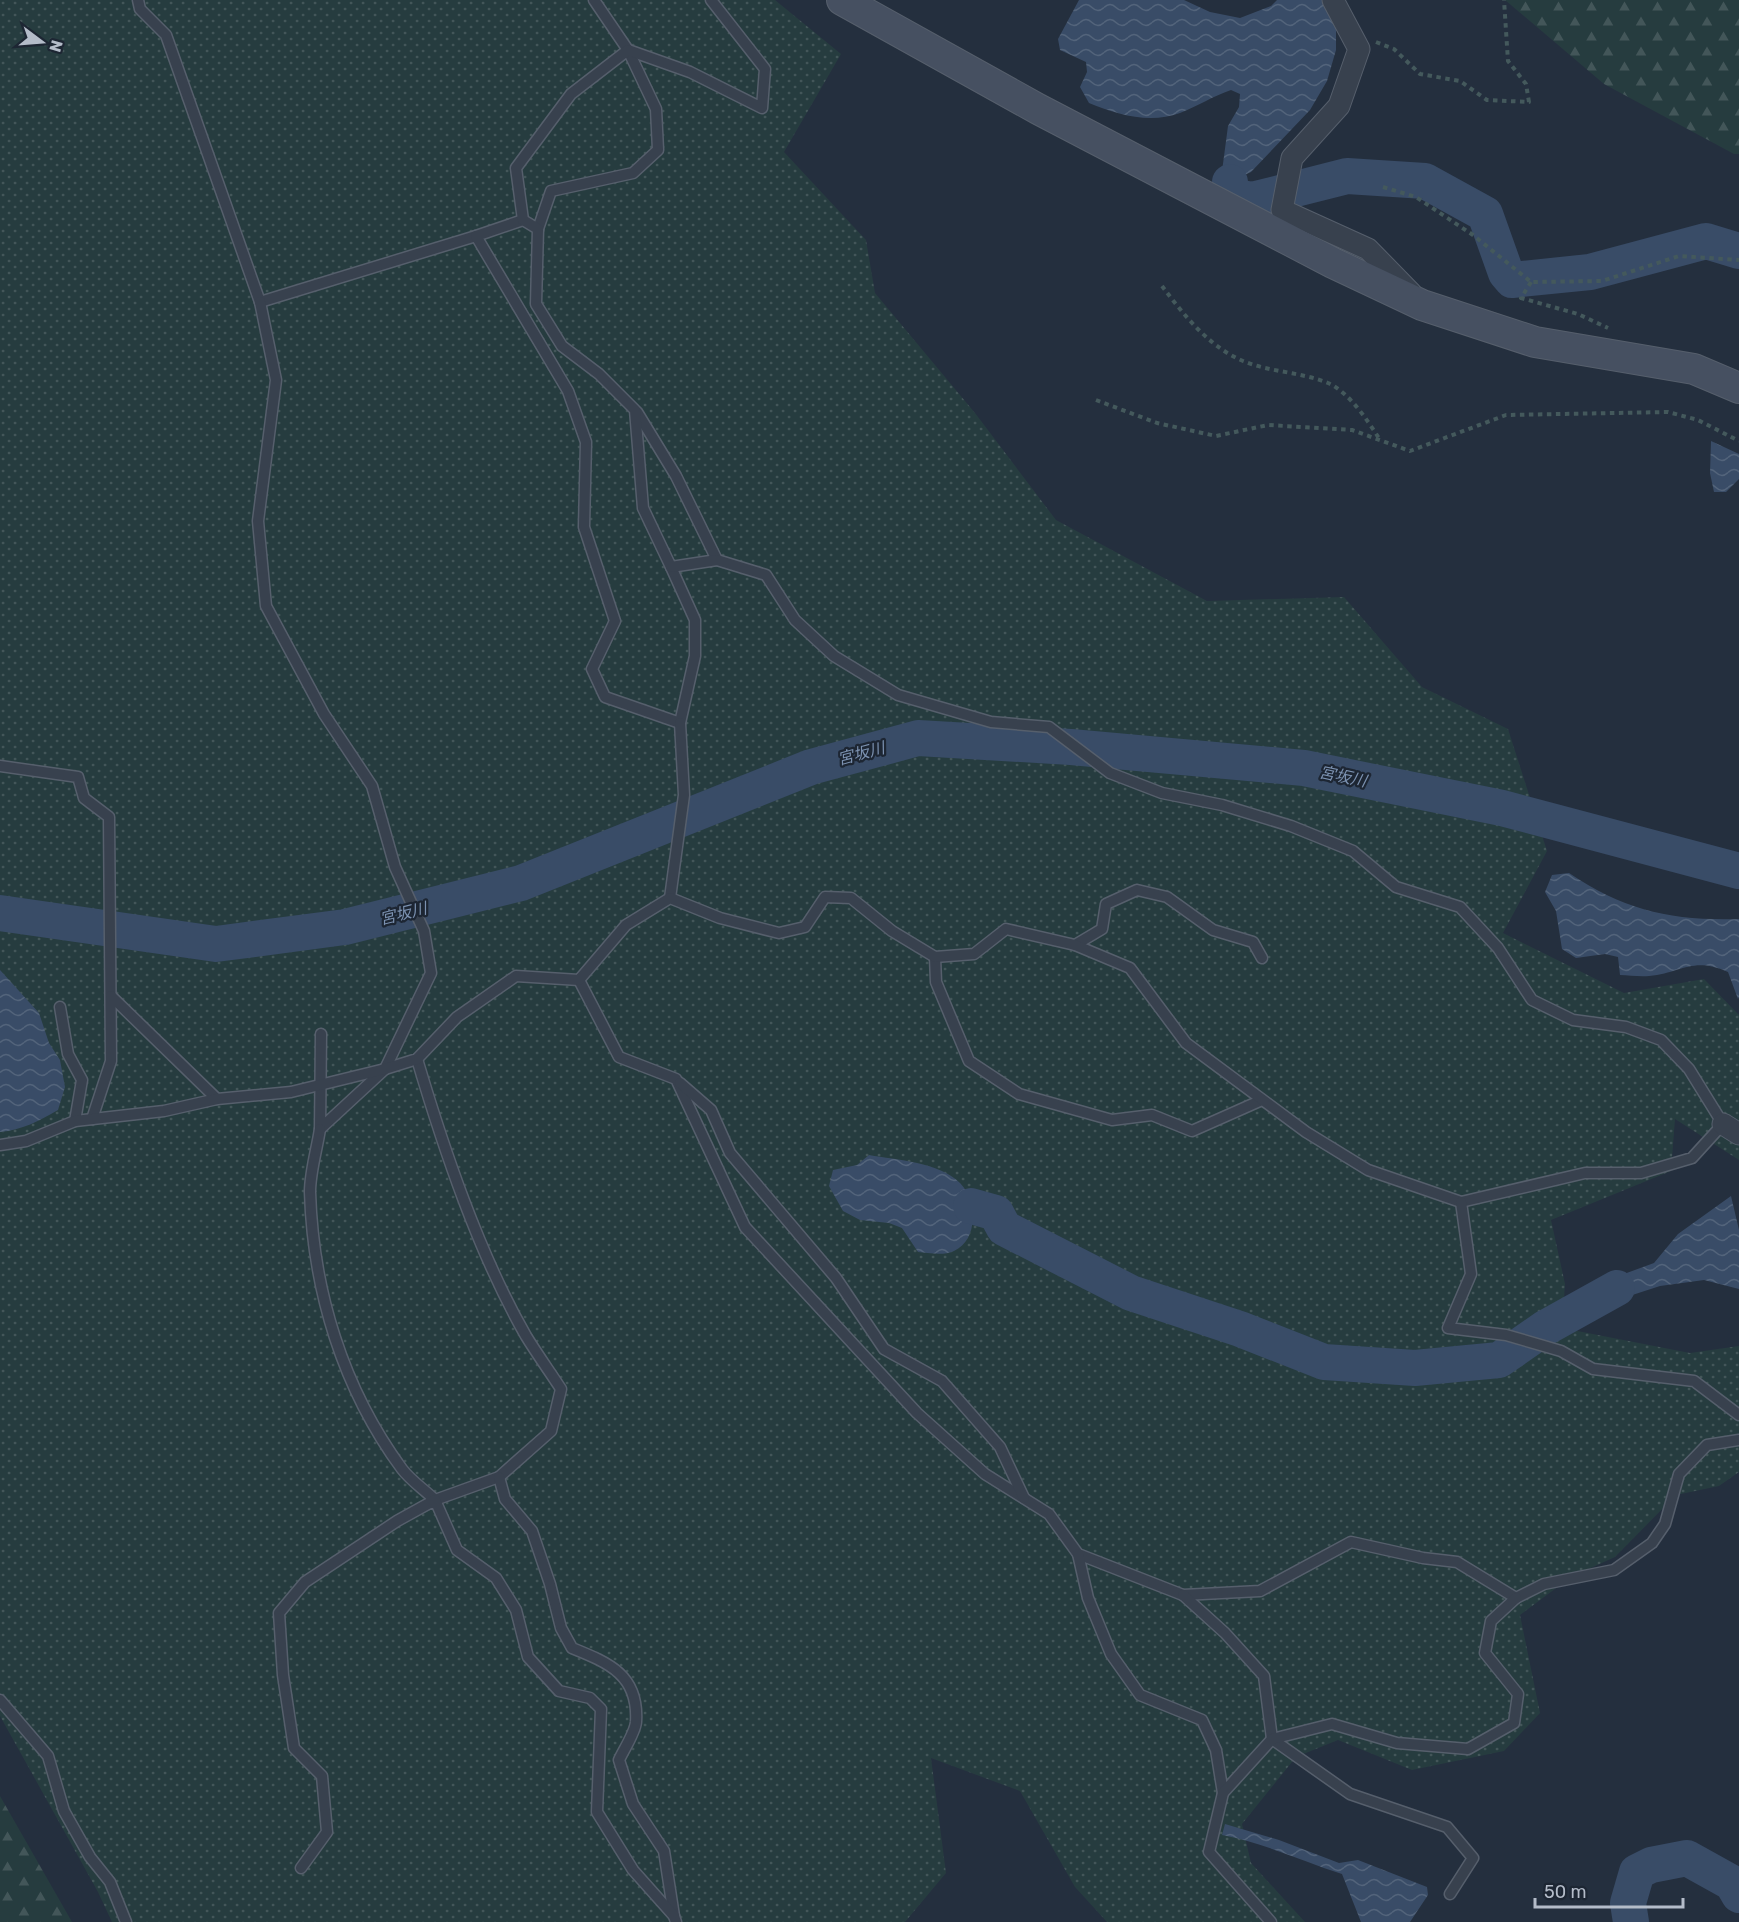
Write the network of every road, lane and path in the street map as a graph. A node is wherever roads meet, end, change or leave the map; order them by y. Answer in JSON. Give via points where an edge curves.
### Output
{"nodes":[{"id":1,"x":138,"y":0,"type":"edge"},
{"id":2,"x":594,"y":0,"type":"edge"},
{"id":3,"x":711,"y":0,"type":"edge"},
{"id":4,"x":842,"y":0,"type":"edge"},
{"id":5,"x":1333,"y":0,"type":"edge"},
{"id":6,"x":1504,"y":0,"type":"edge"},
{"id":7,"x":1350,"y":32,"type":"junction"},
{"id":8,"x":628,"y":50,"type":"junction"},
{"id":9,"x":1383,"y":187,"type":"dead end"},
{"id":10,"x":523,"y":220,"type":"junction"},
{"id":11,"x":538,"y":229,"type":"junction"},
{"id":12,"x":476,"y":236,"type":"junction"},
{"id":13,"x":1739,"y":260,"type":"edge"},
{"id":14,"x":1531,"y":282,"type":"junction"},
{"id":15,"x":1162,"y":286,"type":"dead end"},
{"id":16,"x":260,"y":302,"type":"junction"},
{"id":17,"x":1422,"y":305,"type":"junction"},
{"id":18,"x":1617,"y":333,"type":"dead end"},
{"id":19,"x":1739,"y":388,"type":"edge"},
{"id":20,"x":1096,"y":400,"type":"dead end"},
{"id":21,"x":635,"y":410,"type":"junction"},
{"id":22,"x":1380,"y":440,"type":"junction"},
{"id":23,"x":1739,"y":441,"type":"edge"},
{"id":24,"x":717,"y":560,"type":"junction"},
{"id":25,"x":671,"y":567,"type":"junction"},
{"id":26,"x":681,"y":723,"type":"junction"},
{"id":27,"x":0,"y":766,"type":"edge"},
{"id":28,"x":670,"y":898,"type":"junction"},
{"id":29,"x":1075,"y":945,"type":"junction"},
{"id":30,"x":935,"y":957,"type":"junction"},
{"id":31,"x":1262,"y":958,"type":"dead end"},
{"id":32,"x":579,"y":980,"type":"junction"},
{"id":33,"x":111,"y":996,"type":"junction"},
{"id":34,"x":60,"y":1007,"type":"dead end"},
{"id":35,"x":321,"y":1034,"type":"dead end"},
{"id":36,"x":417,"y":1059,"type":"junction"},
{"id":37,"x":385,"y":1069,"type":"junction"},
{"id":38,"x":676,"y":1079,"type":"junction"},
{"id":39,"x":319,"y":1085,"type":"junction"},
{"id":40,"x":217,"y":1099,"type":"junction"},
{"id":41,"x":1262,"y":1100,"type":"junction"},
{"id":42,"x":92,"y":1119,"type":"junction"},
{"id":43,"x":75,"y":1121,"type":"junction"},
{"id":44,"x":320,"y":1129,"type":"junction"},
{"id":45,"x":1731,"y":1129,"type":"edge"},
{"id":46,"x":0,"y":1146,"type":"edge"},
{"id":47,"x":1461,"y":1202,"type":"junction"},
{"id":48,"x":1739,"y":1415,"type":"edge"},
{"id":49,"x":1739,"y":1440,"type":"edge"},
{"id":50,"x":499,"y":1477,"type":"junction"},
{"id":51,"x":1024,"y":1499,"type":"junction"},
{"id":52,"x":435,"y":1500,"type":"junction"},
{"id":53,"x":1078,"y":1554,"type":"junction"},
{"id":54,"x":1184,"y":1595,"type":"junction"},
{"id":55,"x":1516,"y":1598,"type":"junction"},
{"id":56,"x":0,"y":1700,"type":"edge"},
{"id":57,"x":1272,"y":1738,"type":"junction"},
{"id":58,"x":1223,"y":1792,"type":"junction"},
{"id":59,"x":302,"y":1868,"type":"dead end"},
{"id":60,"x":1450,"y":1894,"type":"dead end"},
{"id":61,"x":675,"y":1919,"type":"edge"},
{"id":62,"x":126,"y":1922,"type":"edge"},
{"id":63,"x":1271,"y":1922,"type":"edge"}],
"edges":[{"from":1,"to":16,"type":"lane","via":[[140,9],[166,35]]},
{"from":2,"to":8,"type":"lane"},
{"from":3,"to":8,"type":"lane","via":[[765,69],[762,108],[690,72]]},
{"from":4,"to":17,"type":"street","via":[[1049,115]]},
{"from":5,"to":7,"type":"street"},
{"from":6,"to":7,"type":"path","via":[[1508,62],[1526,84],[1529,102],[1487,100],[1460,81],[1420,74],[1394,49]]},
{"from":7,"to":17,"type":"street","via":[[1359,49],[1339,106],[1292,158],[1282,210],[1368,249]]},
{"from":8,"to":10,"type":"lane","via":[[571,94],[516,168]]},
{"from":8,"to":11,"type":"lane","via":[[656,109],[658,150],[633,174],[551,191]]},
{"from":9,"to":14,"type":"path","via":[[1416,196]]},
{"from":10,"to":11,"type":"lane"},
{"from":10,"to":12,"type":"lane"},
{"from":11,"to":21,"type":"lane","via":[[536,304],[562,346]]},
{"from":12,"to":16,"type":"lane"},
{"from":12,"to":26,"type":"lane","via":[[568,391],[586,442],[584,527],[615,621],[592,669],[605,697]]},
{"from":13,"to":14,"type":"path","via":[[1679,256],[1602,281]]},
{"from":14,"to":18,"type":"path","via":[[1521,298],[1578,314]]},
{"from":15,"to":22,"type":"path","via":[[1216,345],[1242,361],[1329,383],[1364,413]]},
{"from":16,"to":37,"type":"lane","via":[[276,380],[258,521],[266,606],[324,714],[372,786],[395,867],[424,931],[430,962],[431,973]]},
{"from":17,"to":19,"type":"street","via":[[1535,342],[1694,369]]},
{"from":20,"to":22,"type":"path","via":[[1157,423],[1216,436],[1268,425],[1352,430]]},
{"from":21,"to":24,"type":"lane","via":[[676,476]]},
{"from":21,"to":25,"type":"lane","via":[[643,508]]},
{"from":22,"to":23,"type":"path","via":[[1410,451],[1506,415],[1668,412],[1698,420]]},
{"from":24,"to":25,"type":"lane"},
{"from":24,"to":45,"type":"lane","via":[[766,575],[795,620],[818,642],[898,695],[991,722],[1049,727],[1110,773],[1162,794],[1222,805],[1291,826],[1353,851],[1396,887],[1460,907],[1498,948],[1532,1000],[1573,1020],[1626,1027],[1661,1040],[1689,1069]]},
{"from":25,"to":26,"type":"lane","via":[[695,620],[695,656]]},
{"from":26,"to":28,"type":"lane","via":[[684,795]]},
{"from":27,"to":33,"type":"lane","via":[[78,777],[84,798],[109,817]]},
{"from":28,"to":30,"type":"lane","via":[[720,918],[779,933],[805,927],[825,897],[851,898],[892,931]]},
{"from":28,"to":32,"type":"lane","via":[[626,925]]},
{"from":29,"to":30,"type":"lane","via":[[1006,929],[974,954]]},
{"from":29,"to":31,"type":"lane","via":[[1102,929],[1106,904],[1137,890],[1167,897],[1213,930],[1253,942]]},
{"from":29,"to":41,"type":"lane","via":[[1130,968],[1186,1043]]},
{"from":30,"to":41,"type":"lane","via":[[936,982],[969,1061],[1019,1094],[1112,1120],[1152,1115],[1192,1131]]},
{"from":32,"to":36,"type":"lane","via":[[516,976],[458,1017]]},
{"from":32,"to":38,"type":"lane","via":[[619,1057]]},
{"from":33,"to":40,"type":"lane"},
{"from":33,"to":42,"type":"lane","via":[[111,1061]]},
{"from":34,"to":43,"type":"lane","via":[[68,1054],[82,1080]]},
{"from":35,"to":39,"type":"lane"},
{"from":36,"to":37,"type":"lane"},
{"from":36,"to":50,"type":"lane","via":[[434,1117],[490,1265],[526,1336],[561,1389],[551,1431]]},
{"from":37,"to":39,"type":"lane"},
{"from":37,"to":44,"type":"lane"},
{"from":38,"to":51,"type":"lane","via":[[745,1227],[917,1413],[985,1474]]},
{"from":38,"to":51,"type":"lane","via":[[711,1110],[730,1154],[836,1278],[884,1349],[942,1381],[1000,1447]]},
{"from":39,"to":40,"type":"lane","via":[[291,1092]]},
{"from":39,"to":44,"type":"lane"},
{"from":40,"to":42,"type":"lane","via":[[164,1111]]},
{"from":41,"to":47,"type":"lane","via":[[1368,1170]]},
{"from":42,"to":43,"type":"lane"},
{"from":43,"to":46,"type":"lane","via":[[26,1141]]},
{"from":44,"to":52,"type":"lane","via":[[310,1191],[319,1284],[332,1331],[359,1401],[403,1471]]},
{"from":45,"to":47,"type":"lane","via":[[1692,1158],[1641,1173],[1585,1173]]},
{"from":47,"to":48,"type":"lane","via":[[1472,1274],[1448,1328],[1506,1335],[1550,1348],[1593,1369],[1694,1381]]},
{"from":49,"to":55,"type":"lane","via":[[1707,1445],[1679,1474],[1665,1524],[1652,1543],[1614,1570],[1544,1584]]},
{"from":50,"to":52,"type":"lane"},
{"from":50,"to":61,"type":"lane","via":[[505,1499],[532,1531],[561,1628],[572,1648],[609,1663],[631,1685],[636,1723],[620,1760],[633,1804],[664,1851]]},
{"from":51,"to":53,"type":"lane","via":[[1049,1514]]},
{"from":52,"to":59,"type":"lane","via":[[304,1582],[279,1613],[294,1748],[322,1776],[325,1809],[327,1832]]},
{"from":52,"to":61,"type":"lane","via":[[457,1550],[496,1578],[516,1610],[528,1657],[559,1691],[590,1698],[601,1709],[597,1812],[633,1870]]},
{"from":53,"to":54,"type":"lane"},
{"from":53,"to":58,"type":"lane","via":[[1088,1598],[1111,1654],[1140,1695],[1202,1720],[1216,1750]]},
{"from":54,"to":55,"type":"lane","via":[[1260,1592],[1351,1542],[1457,1562]]},
{"from":54,"to":57,"type":"lane","via":[[1264,1676]]},
{"from":55,"to":57,"type":"lane","via":[[1491,1621],[1485,1653],[1518,1694],[1514,1723],[1468,1749],[1397,1743],[1332,1724]]},
{"from":56,"to":62,"type":"lane","via":[[48,1756],[64,1812],[110,1882]]},
{"from":57,"to":58,"type":"lane"},
{"from":57,"to":60,"type":"lane","via":[[1350,1794],[1447,1827],[1473,1858]]},
{"from":58,"to":63,"type":"lane","via":[[1209,1852]]}]}
